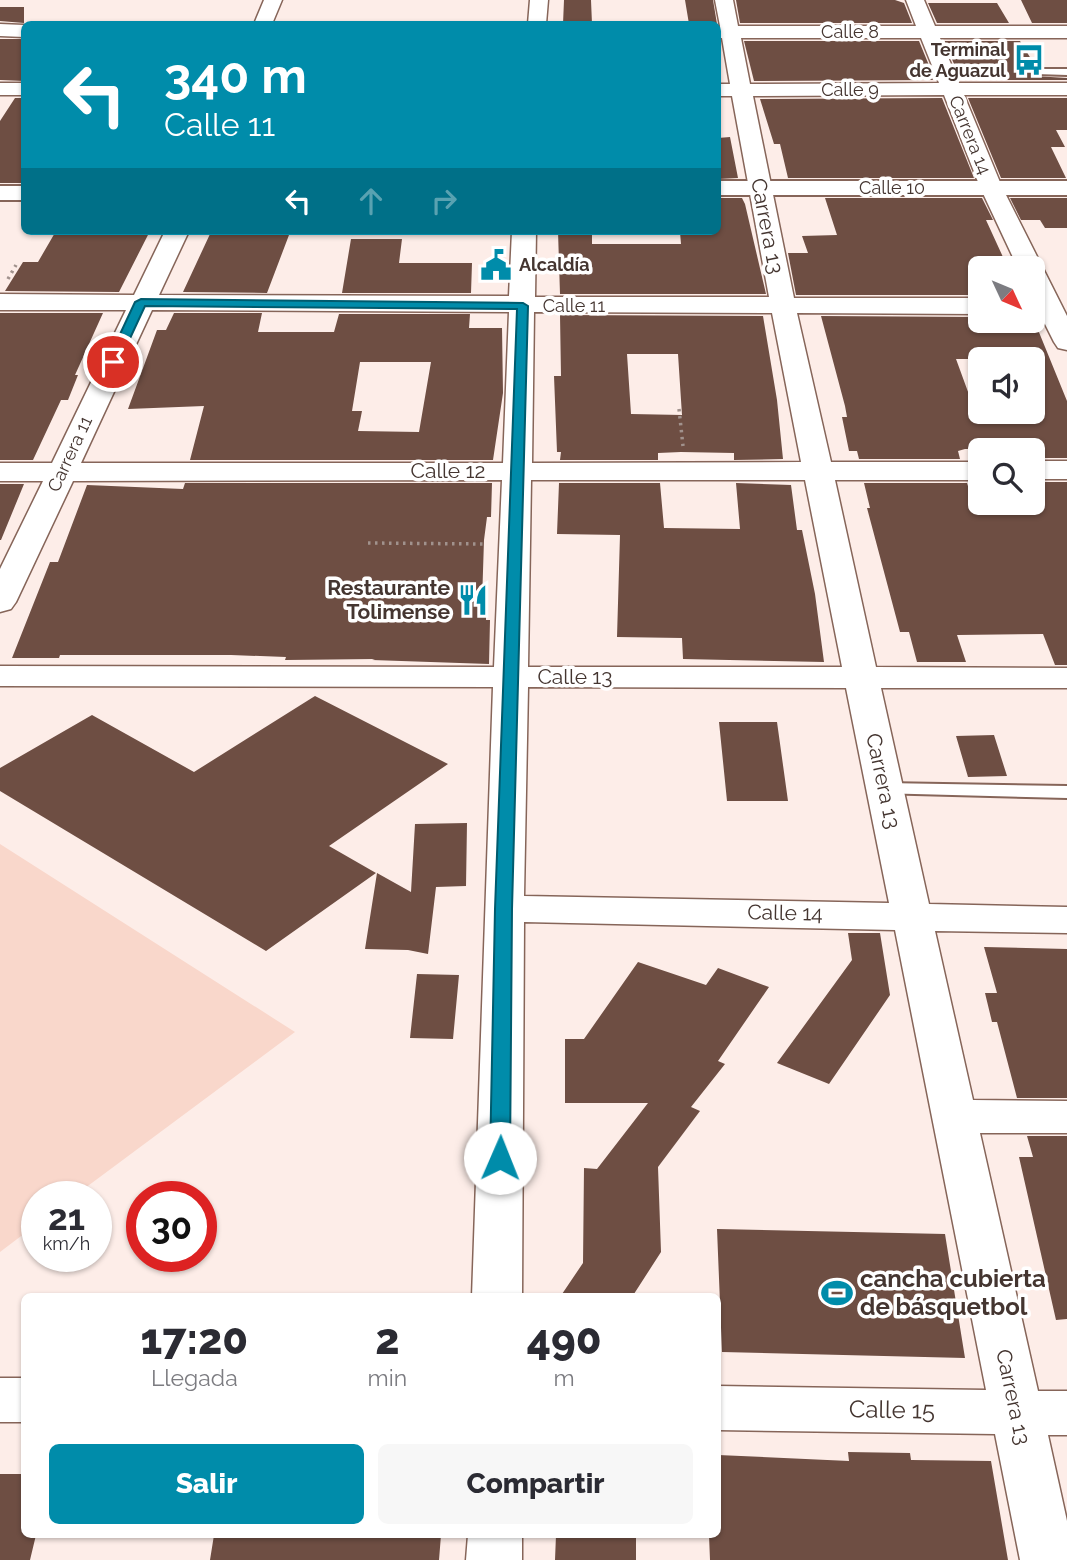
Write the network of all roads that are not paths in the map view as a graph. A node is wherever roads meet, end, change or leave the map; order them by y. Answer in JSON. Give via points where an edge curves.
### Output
{"nodes":[{"id":1,"x":272,"y":0,"type":"edge"},
{"id":2,"x":539,"y":0,"type":"edge"},
{"id":3,"x":915,"y":0,"type":"edge"},
{"id":4,"x":264,"y":21,"type":"edge"},
{"id":5,"x":537,"y":21,"type":"edge"},
{"id":6,"x":724,"y":22,"type":"edge"},
{"id":7,"x":0,"y":30,"type":"edge"},
{"id":8,"x":21,"y":30,"type":"edge"},
{"id":9,"x":931,"y":33,"type":"junction"},
{"id":10,"x":1067,"y":33,"type":"edge"},
{"id":11,"x":1040,"y":72,"type":"dead end"},
{"id":12,"x":1067,"y":72,"type":"edge"},
{"id":13,"x":0,"y":89,"type":"edge"},
{"id":14,"x":21,"y":89,"type":"edge"},
{"id":15,"x":1067,"y":89,"type":"edge"},
{"id":16,"x":729,"y":90,"type":"edge"},
{"id":17,"x":951,"y":90,"type":"junction"},
{"id":18,"x":991,"y":187,"type":"junction"},
{"id":19,"x":721,"y":188,"type":"edge"},
{"id":20,"x":759,"y":188,"type":"junction"},
{"id":21,"x":1067,"y":188,"type":"edge"},
{"id":22,"x":21,"y":192,"type":"edge"},
{"id":23,"x":0,"y":193,"type":"edge"},
{"id":24,"x":175,"y":235,"type":"edge"},
{"id":25,"x":524,"y":235,"type":"edge"},
{"id":26,"x":1025,"y":256,"type":"edge"},
{"id":27,"x":0,"y":302,"type":"edge"},
{"id":28,"x":783,"y":306,"type":"junction"},
{"id":29,"x":968,"y":306,"type":"edge"},
{"id":30,"x":1050,"y":306,"type":"edge"},
{"id":31,"x":137,"y":310,"type":"junction"},
{"id":32,"x":523,"y":313,"type":"junction"},
{"id":33,"x":0,"y":317,"type":"edge"},
{"id":34,"x":1067,"y":342,"type":"edge"},
{"id":35,"x":1045,"y":470,"type":"edge"},
{"id":36,"x":1067,"y":470,"type":"edge"},
{"id":37,"x":0,"y":471,"type":"edge"},
{"id":38,"x":518,"y":471,"type":"junction"},
{"id":39,"x":819,"y":471,"type":"junction"},
{"id":40,"x":968,"y":471,"type":"edge"},
{"id":41,"x":62,"y":472,"type":"junction"},
{"id":42,"x":0,"y":602,"type":"edge"},
{"id":43,"x":0,"y":676,"type":"edge"},
{"id":44,"x":510,"y":677,"type":"junction"},
{"id":45,"x":862,"y":677,"type":"junction"},
{"id":46,"x":1067,"y":678,"type":"edge"},
{"id":47,"x":884,"y":789,"type":"junction"},
{"id":48,"x":1067,"y":792,"type":"edge"},
{"id":49,"x":504,"y":909,"type":"junction"},
{"id":50,"x":910,"y":915,"type":"junction"},
{"id":51,"x":1067,"y":920,"type":"edge"},
{"id":52,"x":952,"y":1115,"type":"junction"},
{"id":53,"x":1067,"y":1117,"type":"edge"},
{"id":54,"x":497,"y":1293,"type":"edge"},
{"id":55,"x":0,"y":1400,"type":"edge"},
{"id":56,"x":21,"y":1400,"type":"edge"},
{"id":57,"x":721,"y":1408,"type":"edge"},
{"id":58,"x":1016,"y":1412,"type":"junction"},
{"id":59,"x":1067,"y":1413,"type":"edge"},
{"id":60,"x":495,"y":1538,"type":"edge"},
{"id":61,"x":494,"y":1560,"type":"edge"},
{"id":62,"x":1048,"y":1560,"type":"edge"}],
"edges":[{"from":1,"to":4,"type":"street"},
{"from":2,"to":5,"type":"street"},
{"from":3,"to":9,"type":"street","name":"Carrera 14"},
{"from":6,"to":9,"type":"street","name":"Calle 8"},
{"from":6,"to":16,"type":"street","name":"Carrera 13"},
{"from":7,"to":8,"type":"street"},
{"from":9,"to":10,"type":"street","name":"Calle 8"},
{"from":9,"to":17,"type":"street","name":"Carrera 14"},
{"from":11,"to":12,"type":"lane"},
{"from":13,"to":14,"type":"street"},
{"from":15,"to":17,"type":"street","name":"Calle 9"},
{"from":16,"to":17,"type":"street","name":"Calle 9"},
{"from":16,"to":20,"type":"street","name":"Carrera 13"},
{"from":17,"to":18,"type":"street","name":"Carrera 14"},
{"from":18,"to":20,"type":"street","name":"Calle 10"},
{"from":18,"to":21,"type":"street","name":"Calle 10"},
{"from":18,"to":26,"type":"street","name":"Carrera 14"},
{"from":19,"to":20,"type":"street","name":"Calle 10"},
{"from":20,"to":28,"type":"street","name":"Carrera 13"},
{"from":22,"to":23,"type":"street"},
{"from":24,"to":31,"type":"street","name":"Carrera 11"},
{"from":25,"to":32,"type":"street"},
{"from":27,"to":31,"type":"street","name":"Calle 11"},
{"from":28,"to":29,"type":"street","name":"Calle 11"},
{"from":28,"to":32,"type":"street","name":"Calle 11"},
{"from":28,"to":39,"type":"street","name":"Carrera 13"},
{"from":30,"to":34,"type":"street","name":"Carrera 14"},
{"from":31,"to":32,"type":"street","name":"Calle 11"},
{"from":31,"to":33,"type":"street","name":"Calle 11"},
{"from":31,"to":41,"type":"street","name":"Carrera 11"},
{"from":32,"to":38,"type":"street"},
{"from":35,"to":36,"type":"street"},
{"from":37,"to":41,"type":"street","name":"Calle 12"},
{"from":38,"to":39,"type":"street","name":"Calle 12"},
{"from":38,"to":41,"type":"street","name":"Calle 12"},
{"from":38,"to":44,"type":"street"},
{"from":39,"to":40,"type":"street","name":"Calle 12"},
{"from":39,"to":45,"type":"street","name":"Carrera 13"},
{"from":41,"to":42,"type":"street","name":"Carrera 11"},
{"from":43,"to":44,"type":"street","name":"Calle 13"},
{"from":44,"to":45,"type":"street","name":"Calle 13"},
{"from":44,"to":49,"type":"street"},
{"from":45,"to":46,"type":"street","name":"Calle 13"},
{"from":45,"to":47,"type":"street","name":"Carrera 13"},
{"from":47,"to":48,"type":"lane"},
{"from":47,"to":50,"type":"street","name":"Carrera 13"},
{"from":49,"to":50,"type":"street","name":"Calle 14"},
{"from":49,"to":54,"type":"street"},
{"from":50,"to":51,"type":"street","name":"Calle 14"},
{"from":50,"to":52,"type":"street","name":"Carrera 13"},
{"from":52,"to":53,"type":"street"},
{"from":52,"to":58,"type":"street","name":"Carrera 13"},
{"from":55,"to":56,"type":"street"},
{"from":57,"to":58,"type":"street","name":"Calle 15"},
{"from":58,"to":59,"type":"street","name":"Calle 15"},
{"from":58,"to":62,"type":"street","name":"Carrera 13"},
{"from":60,"to":61,"type":"street"}]}
